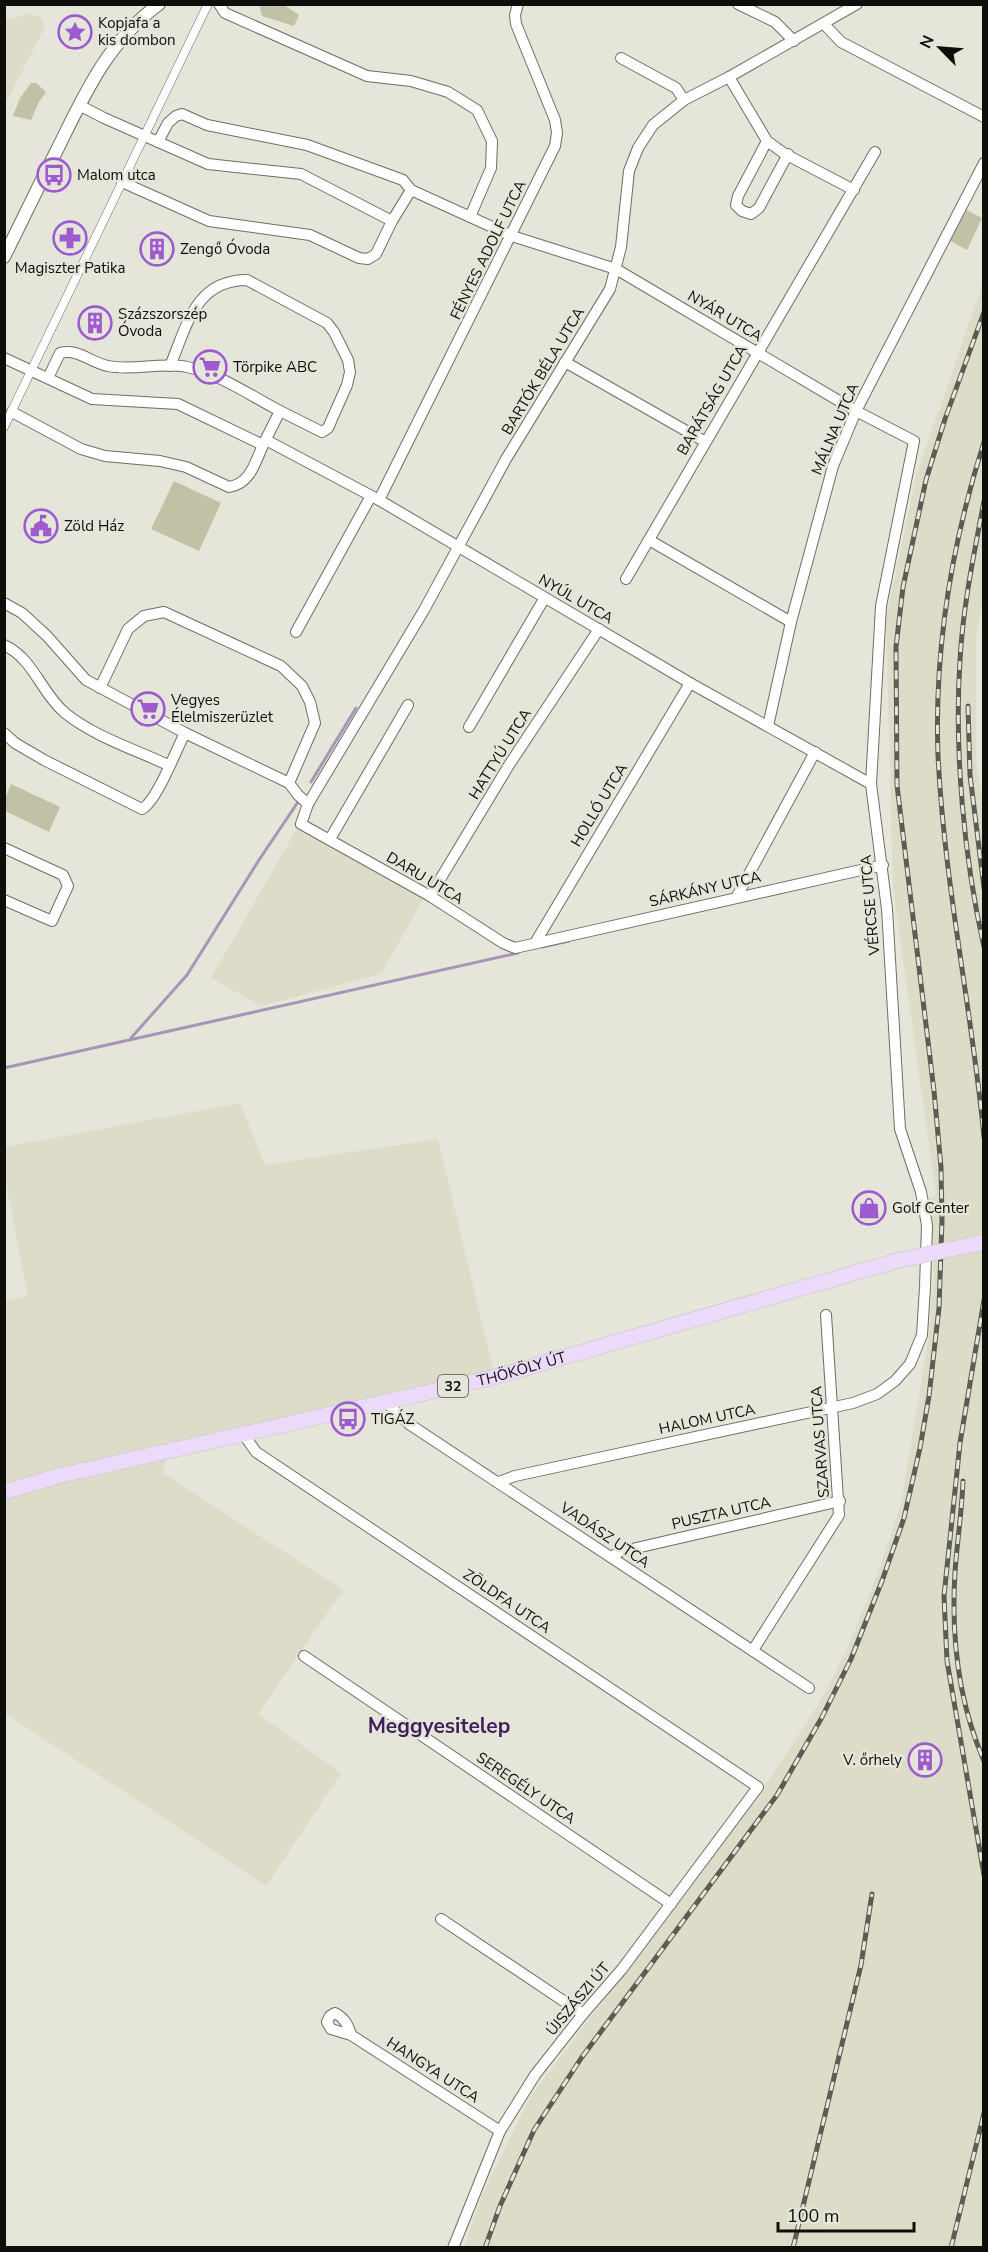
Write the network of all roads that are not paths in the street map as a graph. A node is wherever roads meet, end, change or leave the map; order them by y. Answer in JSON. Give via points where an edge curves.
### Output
{"nodes":[{"id":1,"x":159,"y":4,"type":"edge"},
{"id":2,"x":208,"y":4,"type":"edge"},
{"id":3,"x":219,"y":4,"type":"edge"},
{"id":4,"x":518,"y":4,"type":"edge"},
{"id":5,"x":738,"y":4,"type":"edge"},
{"id":6,"x":856,"y":4,"type":"edge"},
{"id":7,"x":824,"y":24,"type":"junction"},
{"id":8,"x":794,"y":41,"type":"junction"},
{"id":9,"x":621,"y":58,"type":"dead end"},
{"id":10,"x":729,"y":77,"type":"junction"},
{"id":11,"x":684,"y":100,"type":"junction"},
{"id":12,"x":79,"y":105,"type":"junction"},
{"id":13,"x":984,"y":117,"type":"edge"},
{"id":14,"x":145,"y":136,"type":"junction"},
{"id":15,"x":767,"y":141,"type":"junction"},
{"id":16,"x":158,"y":142,"type":"junction"},
{"id":17,"x":874,"y":152,"type":"dead end"},
{"id":18,"x":788,"y":154,"type":"junction"},
{"id":19,"x":984,"y":163,"type":"edge"},
{"id":20,"x":122,"y":182,"type":"junction"},
{"id":21,"x":411,"y":190,"type":"junction"},
{"id":22,"x":854,"y":190,"type":"junction"},
{"id":23,"x":470,"y":217,"type":"junction"},
{"id":24,"x":392,"y":221,"type":"junction"},
{"id":25,"x":512,"y":236,"type":"junction"},
{"id":26,"x":4,"y":257,"type":"edge"},
{"id":27,"x":616,"y":269,"type":"junction"},
{"id":28,"x":757,"y":352,"type":"junction"},
{"id":29,"x":4,"y":358,"type":"edge"},
{"id":30,"x":565,"y":362,"type":"junction"},
{"id":31,"x":170,"y":366,"type":"junction"},
{"id":32,"x":32,"y":370,"type":"junction"},
{"id":33,"x":48,"y":378,"type":"junction"},
{"id":34,"x":280,"y":411,"type":"junction"},
{"id":35,"x":856,"y":411,"type":"junction"},
{"id":36,"x":12,"y":412,"type":"junction"},
{"id":37,"x":4,"y":427,"type":"edge"},
{"id":38,"x":704,"y":441,"type":"junction"},
{"id":39,"x":914,"y":441,"type":"joint"},
{"id":40,"x":264,"y":443,"type":"junction"},
{"id":41,"x":375,"y":498,"type":"junction"},
{"id":42,"x":649,"y":540,"type":"junction"},
{"id":43,"x":458,"y":547,"type":"junction"},
{"id":44,"x":626,"y":579,"type":"dead end"},
{"id":45,"x":544,"y":598,"type":"junction"},
{"id":46,"x":4,"y":603,"type":"edge"},
{"id":47,"x":791,"y":622,"type":"junction"},
{"id":48,"x":599,"y":629,"type":"junction"},
{"id":49,"x":296,"y":632,"type":"dead end"},
{"id":50,"x":4,"y":645,"type":"edge"},
{"id":51,"x":690,"y":683,"type":"junction"},
{"id":52,"x":100,"y":688,"type":"junction"},
{"id":53,"x":408,"y":705,"type":"dead end"},
{"id":54,"x":469,"y":726,"type":"dead end"},
{"id":55,"x":768,"y":726,"type":"junction"},
{"id":56,"x":4,"y":733,"type":"edge"},
{"id":57,"x":185,"y":733,"type":"junction"},
{"id":58,"x":815,"y":752,"type":"junction"},
{"id":59,"x":168,"y":765,"type":"junction"},
{"id":60,"x":289,"y":783,"type":"junction"},
{"id":61,"x":871,"y":784,"type":"junction"},
{"id":62,"x":308,"y":804,"type":"junction"},
{"id":63,"x":302,"y":824,"type":"joint"},
{"id":64,"x":330,"y":839,"type":"junction"},
{"id":65,"x":4,"y":848,"type":"edge"},
{"id":66,"x":883,"y":865,"type":"junction"},
{"id":67,"x":430,"y":896,"type":"junction"},
{"id":68,"x":736,"y":898,"type":"junction"},
{"id":69,"x":4,"y":900,"type":"edge"},
{"id":70,"x":535,"y":943,"type":"junction"},
{"id":71,"x":984,"y":1242,"type":"edge"},
{"id":72,"x":826,"y":1315,"type":"dead end"},
{"id":73,"x":910,"y":1364,"type":"joint"},
{"id":74,"x":387,"y":1403,"type":"junction"},
{"id":75,"x":832,"y":1407,"type":"junction"},
{"id":76,"x":244,"y":1435,"type":"junction"},
{"id":77,"x":499,"y":1482,"type":"junction"},
{"id":78,"x":4,"y":1492,"type":"edge"},
{"id":79,"x":840,"y":1501,"type":"junction"},
{"id":80,"x":611,"y":1557,"type":"junction"},
{"id":81,"x":753,"y":1650,"type":"junction"},
{"id":82,"x":304,"y":1656,"type":"dead end"},
{"id":83,"x":809,"y":1688,"type":"dead end"},
{"id":84,"x":758,"y":1787,"type":"joint"},
{"id":85,"x":671,"y":1904,"type":"junction"},
{"id":86,"x":441,"y":1919,"type":"dead end"},
{"id":87,"x":583,"y":2014,"type":"junction"},
{"id":88,"x":351,"y":2035,"type":"dead end"},
{"id":89,"x":500,"y":2131,"type":"junction"},
{"id":90,"x":453,"y":2247,"type":"edge"}],
"edges":[{"from":1,"to":12,"type":"street","via":[[119,40]]},
{"from":2,"to":14,"type":"street"},
{"from":3,"to":23,"type":"street","via":[[225,13],[368,76],[411,81],[448,92],[477,111],[492,141],[491,168]]},
{"from":4,"to":25,"type":"street","name":"FÉNYES ADOLF UTCA","via":[[515,15],[519,34],[557,133],[555,146]]},
{"from":5,"to":8,"type":"street","via":[[775,22]]},
{"from":6,"to":7,"type":"street","name":"BARTÓK BÉLA UTCA"},
{"from":7,"to":8,"type":"street","name":"BARTÓK BÉLA UTCA"},
{"from":7,"to":13,"type":"street","via":[[841,42]]},
{"from":8,"to":10,"type":"street","name":"BARTÓK BÉLA UTCA"},
{"from":9,"to":11,"type":"street","via":[[676,88]]},
{"from":10,"to":11,"type":"street","name":"BARTÓK BÉLA UTCA"},
{"from":10,"to":15,"type":"street"},
{"from":11,"to":27,"type":"street","name":"BARTÓK BÉLA UTCA","via":[[653,124],[638,148],[629,171]]},
{"from":12,"to":14,"type":"street"},
{"from":12,"to":26,"type":"street"},
{"from":14,"to":16,"type":"street"},
{"from":14,"to":20,"type":"street"},
{"from":15,"to":18,"type":"street"},
{"from":15,"to":18,"type":"street","via":[[738,196],[736,205],[742,211],[751,214],[759,208]]},
{"from":16,"to":21,"type":"street","name":"NYÁR UTCA","via":[[168,123],[182,114],[207,125],[307,145],[403,180]]},
{"from":16,"to":24,"type":"street","via":[[208,164],[301,174]]},
{"from":17,"to":22,"type":"street","name":"BARÁTSÁG UTCA"},
{"from":18,"to":22,"type":"street"},
{"from":19,"to":35,"type":"street","name":"MÁLNA UTCA"},
{"from":20,"to":24,"type":"street","via":[[209,221],[310,235],[359,258],[368,259],[376,254]]},
{"from":20,"to":32,"type":"street"},
{"from":21,"to":23,"type":"street","name":"NYÁR UTCA"},
{"from":21,"to":24,"type":"street"},
{"from":22,"to":28,"type":"street","name":"BARÁTSÁG UTCA"},
{"from":23,"to":25,"type":"street","name":"NYÁR UTCA"},
{"from":25,"to":27,"type":"street","name":"NYÁR UTCA"},
{"from":25,"to":41,"type":"street","name":"FÉNYES ADOLF UTCA"},
{"from":27,"to":28,"type":"street","name":"NYÁR UTCA"},
{"from":27,"to":30,"type":"street","name":"BARTÓK BÉLA UTCA","via":[[610,289]]},
{"from":28,"to":35,"type":"street","name":"NYÁR UTCA"},
{"from":28,"to":38,"type":"street","name":"BARÁTSÁG UTCA"},
{"from":29,"to":32,"type":"street","name":"NYÚL UTCA"},
{"from":30,"to":38,"type":"street"},
{"from":30,"to":43,"type":"street","name":"BARTÓK BÉLA UTCA"},
{"from":31,"to":33,"type":"street","via":[[109,366],[68,351],[60,353]]},
{"from":31,"to":34,"type":"street","via":[[188,367],[215,378]]},
{"from":31,"to":34,"type":"street","via":[[201,298],[232,280],[247,280],[327,323],[348,360],[347,385],[328,428],[322,432]]},
{"from":32,"to":33,"type":"street","name":"NYÚL UTCA"},
{"from":32,"to":36,"type":"street"},
{"from":33,"to":40,"type":"street","name":"NYÚL UTCA","via":[[92,399],[178,404]]},
{"from":34,"to":40,"type":"street"},
{"from":35,"to":39,"type":"street","name":"NYÁR UTCA"},
{"from":35,"to":47,"type":"street","name":"MÁLNA UTCA","via":[[833,466]]},
{"from":36,"to":37,"type":"street"},
{"from":36,"to":40,"type":"street","via":[[81,448],[105,456],[186,467],[229,488],[249,476]]},
{"from":38,"to":42,"type":"street","name":"BARÁTSÁG UTCA"},
{"from":39,"to":61,"type":"street","name":"VÉRCSE UTCA","via":[[881,606]]},
{"from":40,"to":41,"type":"street","name":"NYÚL UTCA"},
{"from":41,"to":43,"type":"street","name":"NYÚL UTCA"},
{"from":41,"to":49,"type":"street","name":"FÉNYES ADOLF UTCA"},
{"from":42,"to":44,"type":"street","name":"BARÁTSÁG UTCA"},
{"from":42,"to":47,"type":"street"},
{"from":43,"to":45,"type":"street","name":"NYÚL UTCA"},
{"from":43,"to":62,"type":"street","name":"BARTÓK BÉLA UTCA"},
{"from":45,"to":48,"type":"street","name":"NYÚL UTCA"},
{"from":45,"to":54,"type":"street"},
{"from":46,"to":52,"type":"street","via":[[22,613],[86,680]]},
{"from":47,"to":55,"type":"street","name":"MÁLNA UTCA"},
{"from":48,"to":51,"type":"street","name":"NYÚL UTCA"},
{"from":48,"to":67,"type":"street","name":"HATTYÚ UTCA"},
{"from":50,"to":59,"type":"street","via":[[14,649],[31,667],[64,712],[87,729]]},
{"from":51,"to":55,"type":"street","name":"NYÚL UTCA"},
{"from":51,"to":70,"type":"street","name":"HOLLÓ UTCA"},
{"from":52,"to":57,"type":"street"},
{"from":52,"to":60,"type":"street","via":[[128,629],[144,616],[164,612],[281,666],[302,686],[315,723]]},
{"from":53,"to":64,"type":"street"},
{"from":55,"to":58,"type":"street","name":"NYÚL UTCA"},
{"from":56,"to":59,"type":"street","via":[[44,760],[142,809],[157,792]]},
{"from":57,"to":59,"type":"street"},
{"from":57,"to":60,"type":"street"},
{"from":58,"to":61,"type":"street","name":"NYÚL UTCA"},
{"from":58,"to":68,"type":"street"},
{"from":60,"to":62,"type":"street"},
{"from":61,"to":66,"type":"street","name":"VÉRCSE UTCA"},
{"from":62,"to":63,"type":"street","name":"BARTÓK BÉLA UTCA"},
{"from":63,"to":64,"type":"street","name":"DARU UTCA"},
{"from":64,"to":67,"type":"street","name":"DARU UTCA"},
{"from":65,"to":69,"type":"street","via":[[63,875],[68,886],[52,921]]},
{"from":66,"to":68,"type":"street","name":"SÁRKÁNY UTCA"},
{"from":66,"to":73,"type":"street","name":"VÉRCSE UTCA","via":[[900,1129],[921,1192],[927,1226],[922,1335]]},
{"from":67,"to":70,"type":"street","name":"DARU UTCA","via":[[503,943],[515,948]]},
{"from":68,"to":70,"type":"street","name":"SÁRKÁNY UTCA"},
{"from":71,"to":74,"type":"main road","name":"THÖKÖLY ÚT","number":"32","bridge":true,"via":[[896,1261],[632,1339]]},
{"from":72,"to":75,"type":"street","name":"SZARVAS UTCA"},
{"from":73,"to":75,"type":"street","name":"HALOM UTCA","via":[[896,1381],[877,1394]]},
{"from":74,"to":76,"type":"main road","name":"THÖKÖLY ÚT","number":"32"},
{"from":74,"to":77,"type":"street","name":"VADÁSZ UTCA","via":[[409,1424]]},
{"from":75,"to":77,"type":"street","name":"HALOM UTCA"},
{"from":75,"to":79,"type":"street","name":"SZARVAS UTCA"},
{"from":76,"to":78,"type":"main road","name":"THÖKÖLY ÚT","number":"32","via":[[58,1476]]},
{"from":76,"to":84,"type":"street","name":"ZÖLDFA UTCA","via":[[256,1452]]},
{"from":77,"to":80,"type":"street","name":"VADÁSZ UTCA"},
{"from":79,"to":80,"type":"street","name":"PUSZTA UTCA"},
{"from":79,"to":81,"type":"street","name":"SZARVAS UTCA","via":[[839,1515]]},
{"from":80,"to":81,"type":"street","name":"VADÁSZ UTCA"},
{"from":81,"to":83,"type":"street","name":"VADÁSZ UTCA"},
{"from":82,"to":85,"type":"street","name":"SEREGÉLY UTCA"},
{"from":84,"to":85,"type":"street","name":"ÚJSZÁSZI ÚT"},
{"from":85,"to":87,"type":"street","name":"ÚJSZÁSZI ÚT"},
{"from":86,"to":87,"type":"street"},
{"from":87,"to":89,"type":"street","name":"ÚJSZÁSZI ÚT","via":[[535,2075]]},
{"from":88,"to":89,"type":"street","name":"HANGYA UTCA"},
{"from":89,"to":90,"type":"street","name":"ÚJSZÁSZI ÚT"}]}
